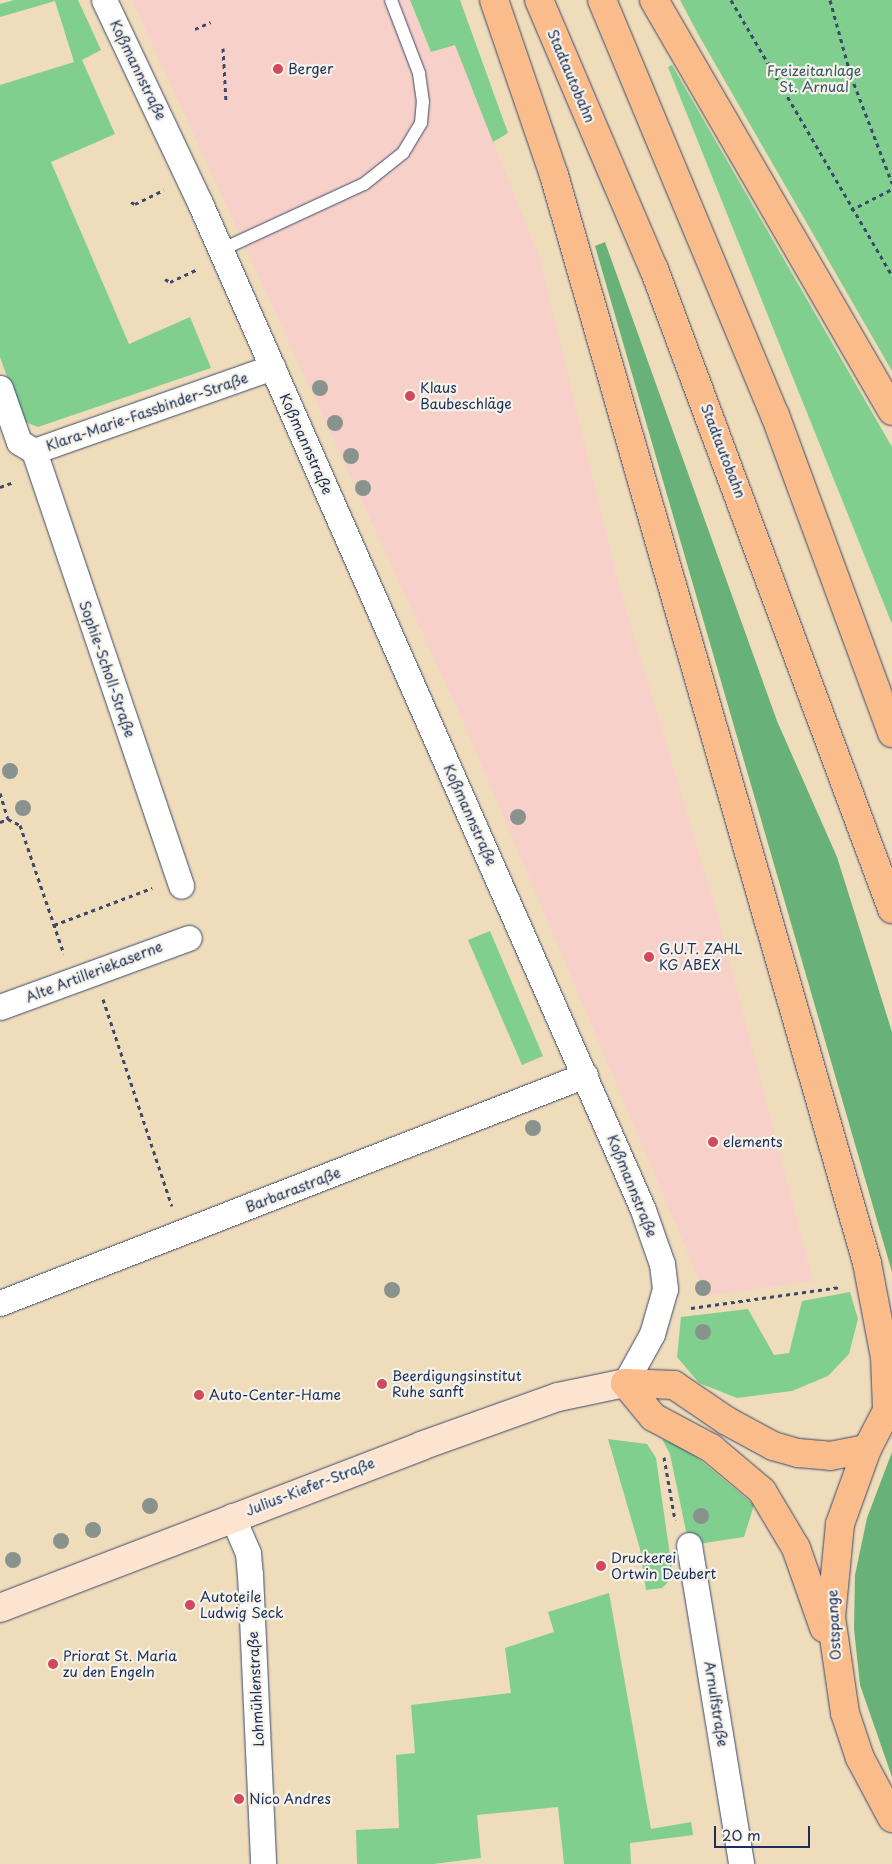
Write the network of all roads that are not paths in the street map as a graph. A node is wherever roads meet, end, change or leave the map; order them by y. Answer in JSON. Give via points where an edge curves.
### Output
{"nodes":[{"id":1,"x":104,"y":0,"type":"edge"},
{"id":2,"x":391,"y":0,"type":"edge"},
{"id":3,"x":494,"y":0,"type":"edge"},
{"id":4,"x":539,"y":0,"type":"edge"},
{"id":5,"x":602,"y":0,"type":"edge"},
{"id":6,"x":654,"y":0,"type":"edge"},
{"id":7,"x":222,"y":253,"type":"junction"},
{"id":8,"x":272,"y":368,"type":"junction"},
{"id":9,"x":0,"y":388,"type":"edge"},
{"id":10,"x":892,"y":411,"type":"edge"},
{"id":11,"x":34,"y":451,"type":"junction"},
{"id":12,"x":892,"y":733,"type":"edge"},
{"id":13,"x":179,"y":882,"type":"road end"},
{"id":14,"x":892,"y":909,"type":"edge"},
{"id":15,"x":189,"y":938,"type":"dead end"},
{"id":16,"x":0,"y":1007,"type":"edge"},
{"id":17,"x":585,"y":1076,"type":"junction"},
{"id":18,"x":0,"y":1303,"type":"edge"},
{"id":19,"x":625,"y":1384,"type":"junction"},
{"id":20,"x":890,"y":1405,"type":"edge"},
{"id":21,"x":866,"y":1449,"type":"junction"},
{"id":22,"x":232,"y":1516,"type":"junction"},
{"id":23,"x":689,"y":1545,"type":"road end"},
{"id":24,"x":0,"y":1608,"type":"edge"},
{"id":25,"x":836,"y":1660,"type":"junction"},
{"id":26,"x":892,"y":1818,"type":"edge"},
{"id":27,"x":263,"y":1864,"type":"edge"},
{"id":28,"x":741,"y":1864,"type":"edge"}],
"edges":[{"from":1,"to":7,"type":"street","name":"Koßmannstraße"},
{"from":2,"to":7,"type":"lane","via":[[418,73],[423,102],[421,123],[403,153],[364,184]]},
{"from":3,"to":20,"type":"main road","via":[[554,175],[867,1263],[885,1357]]},
{"from":4,"to":14,"type":"main road","name":"Stadtautobahn","via":[[657,278]]},
{"from":5,"to":12,"type":"main road","via":[[775,415]]},
{"from":6,"to":10,"type":"main road"},
{"from":7,"to":8,"type":"street","name":"Koßmannstraße"},
{"from":8,"to":11,"type":"street","name":"Klara-Marie-Fassbinder-Straße"},
{"from":8,"to":17,"type":"street","name":"Koßmannstraße"},
{"from":9,"to":11,"type":"street","name":"Klara-Marie-Fassbinder-Straße","via":[[19,442]]},
{"from":11,"to":13,"type":"street","name":"Sophie-Scholl-Straße"},
{"from":15,"to":16,"type":"street","name":"Alte Artilleriekaserne","via":[[94,970],[73,982]]},
{"from":17,"to":18,"type":"street","name":"Barbarastraße"},
{"from":17,"to":19,"type":"street","name":"Koßmannstraße","via":[[662,1264],[665,1288],[660,1312]]},
{"from":19,"to":21,"type":"main road","via":[[674,1385],[727,1421],[773,1446],[798,1453],[830,1456]]},
{"from":19,"to":22,"type":"main road","name":"Julius-Kiefer-Straße","via":[[558,1397]]},
{"from":19,"to":25,"type":"main road","via":[[653,1417],[711,1448],[762,1491],[796,1548]]},
{"from":20,"to":21,"type":"main road","name":"Ostspange"},
{"from":21,"to":25,"type":"main road","name":"Ostspange","via":[[834,1554],[831,1617]]},
{"from":22,"to":24,"type":"main road","name":"Julius-Kiefer-Straße"},
{"from":22,"to":27,"type":"street","name":"Lohmühlenstraße","via":[[249,1565]]},
{"from":23,"to":28,"type":"street","name":"Arnulfstraße"},
{"from":25,"to":26,"type":"main road","name":"Ostspange","via":[[845,1713],[860,1758]]}]}
